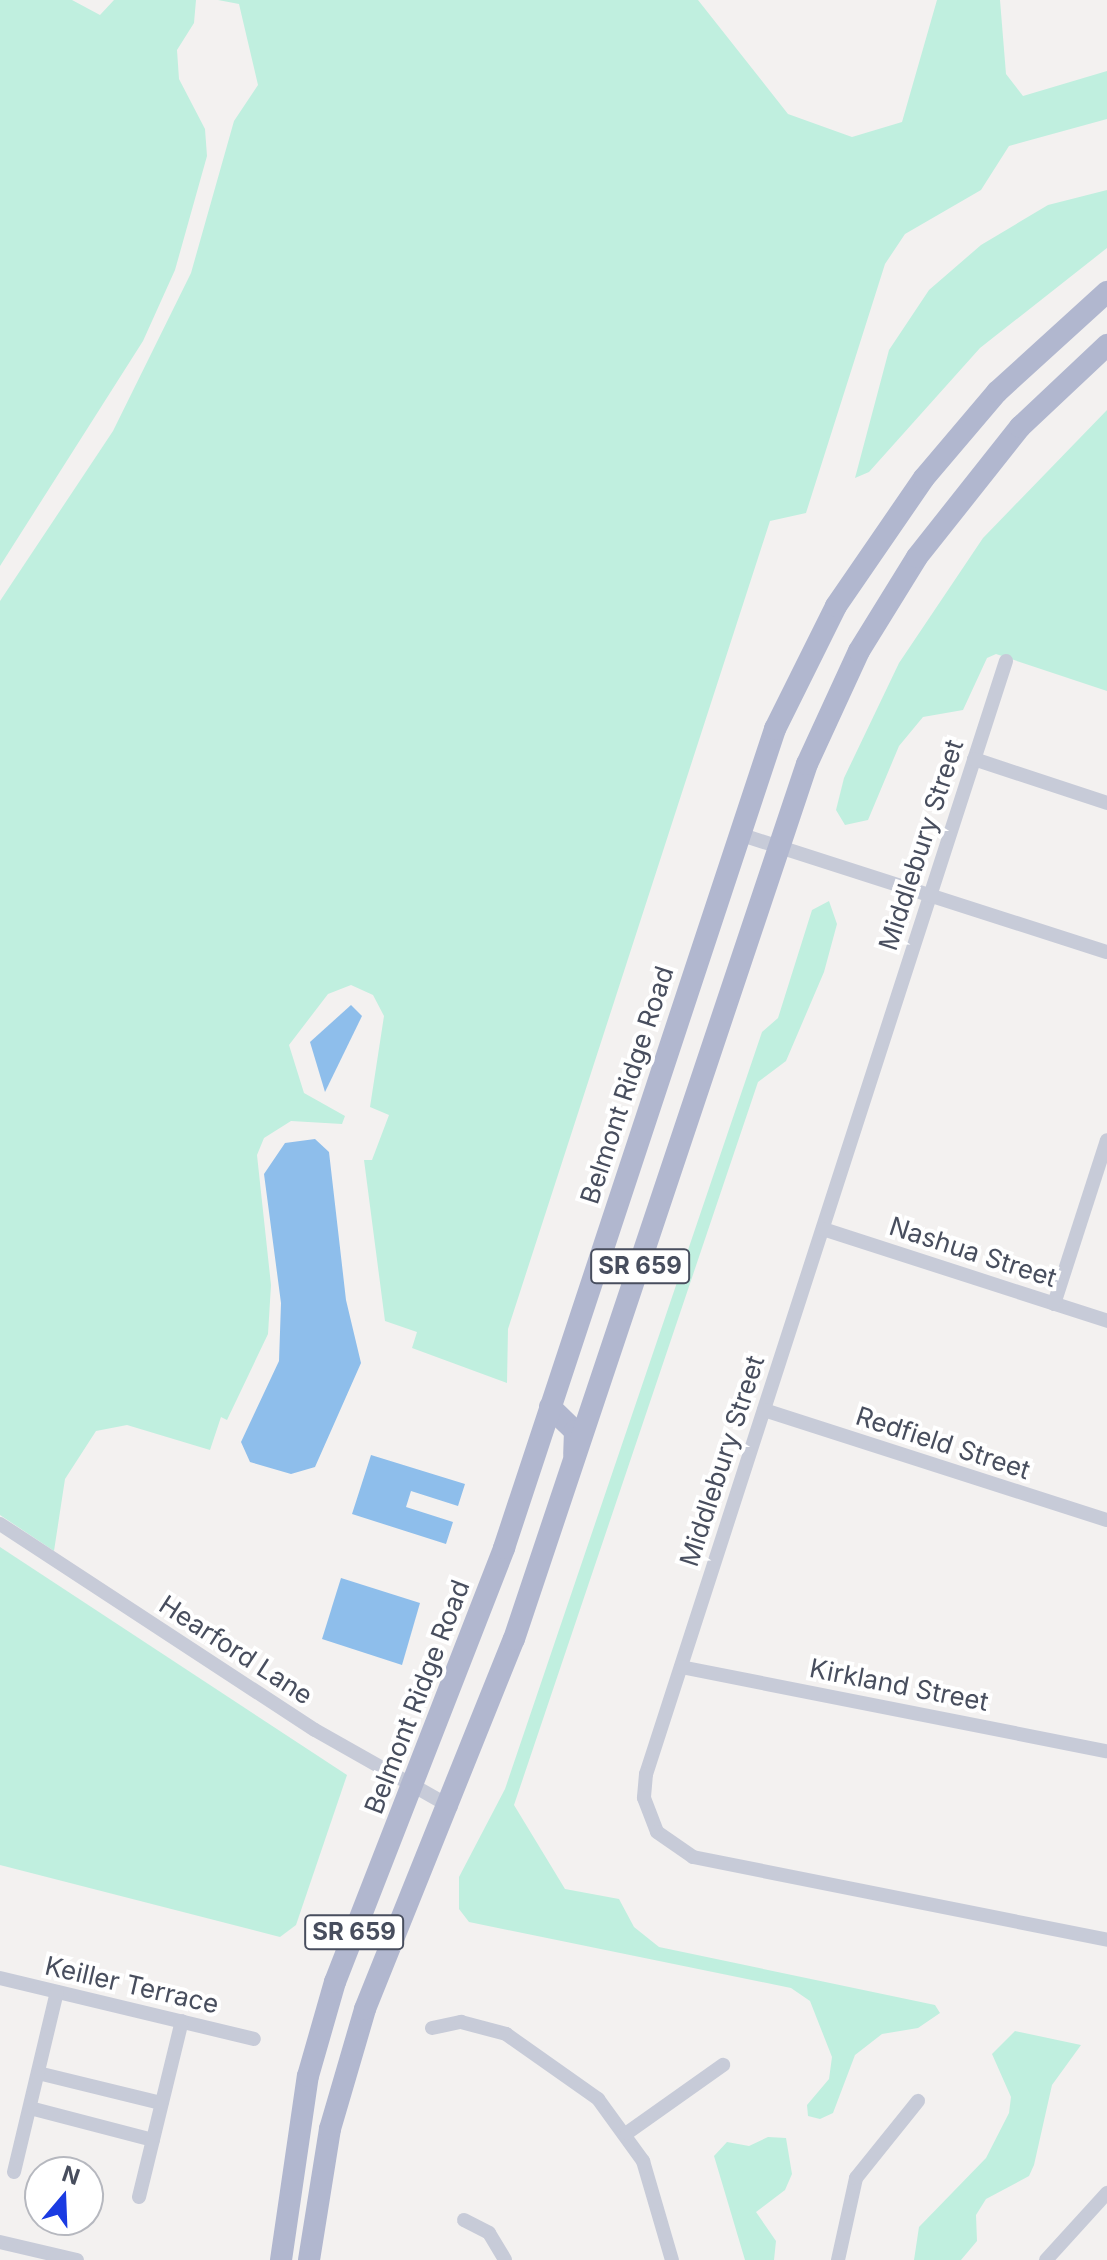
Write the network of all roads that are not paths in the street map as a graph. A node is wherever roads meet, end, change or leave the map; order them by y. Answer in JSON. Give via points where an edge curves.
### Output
{"nodes":[{"id":1,"x":1107,"y":292,"type":"edge"},
{"id":2,"x":1107,"y":345,"type":"edge"},
{"id":3,"x":1006,"y":661,"type":"dead end"},
{"id":4,"x":974,"y":759,"type":"junction"},
{"id":5,"x":1107,"y":803,"type":"edge"},
{"id":6,"x":739,"y":834,"type":"junction"},
{"id":7,"x":777,"y":847,"type":"junction"},
{"id":8,"x":930,"y":895,"type":"junction"},
{"id":9,"x":1107,"y":952,"type":"edge"},
{"id":10,"x":1107,"y":1140,"type":"edge"},
{"id":11,"x":823,"y":1229,"type":"junction"},
{"id":12,"x":1054,"y":1304,"type":"junction"},
{"id":13,"x":1107,"y":1321,"type":"edge"},
{"id":14,"x":550,"y":1407,"type":"junction"},
{"id":15,"x":764,"y":1410,"type":"junction"},
{"id":16,"x":573,"y":1468,"type":"junction"},
{"id":17,"x":1107,"y":1520,"type":"edge"},
{"id":18,"x":0,"y":1524,"type":"edge"},
{"id":19,"x":681,"y":1667,"type":"junction"},
{"id":20,"x":1107,"y":1751,"type":"edge"},
{"id":21,"x":415,"y":1789,"type":"junction"},
{"id":22,"x":451,"y":1807,"type":"junction"},
{"id":23,"x":1107,"y":1940,"type":"edge"},
{"id":24,"x":0,"y":1978,"type":"edge"},
{"id":25,"x":57,"y":1992,"type":"junction"},
{"id":26,"x":182,"y":2021,"type":"junction"},
{"id":27,"x":432,"y":2028,"type":"dead end"},
{"id":28,"x":254,"y":2039,"type":"dead end"},
{"id":29,"x":723,"y":2065,"type":"dead end"},
{"id":30,"x":38,"y":2073,"type":"junction"},
{"id":31,"x":918,"y":2101,"type":"dead end"},
{"id":32,"x":161,"y":2103,"type":"junction"},
{"id":33,"x":30,"y":2108,"type":"junction"},
{"id":34,"x":627,"y":2133,"type":"junction"},
{"id":35,"x":153,"y":2140,"type":"junction"},
{"id":36,"x":14,"y":2172,"type":"dead end"},
{"id":37,"x":1107,"y":2193,"type":"edge"},
{"id":38,"x":139,"y":2197,"type":"dead end"},
{"id":39,"x":464,"y":2220,"type":"dead end"},
{"id":40,"x":0,"y":2242,"type":"edge"},
{"id":41,"x":77,"y":2260,"type":"edge"},
{"id":42,"x":281,"y":2260,"type":"edge"},
{"id":43,"x":309,"y":2260,"type":"edge"},
{"id":44,"x":505,"y":2260,"type":"edge"},
{"id":45,"x":672,"y":2260,"type":"edge"},
{"id":46,"x":838,"y":2260,"type":"edge"},
{"id":47,"x":1046,"y":2260,"type":"edge"}],
"edges":[{"from":1,"to":6,"type":"main road","name":"Belmont Ridge Road","number":"SR 659","via":[[997,392],[877,541],[803,666]]},
{"from":2,"to":7,"type":"main road","number":"SR 659","via":[[989,464],[885,606],[837,692]]},
{"from":3,"to":4,"type":"street","name":"Middlebury Street"},
{"from":4,"to":5,"type":"street"},
{"from":4,"to":8,"type":"street","name":"Middlebury Street"},
{"from":6,"to":7,"type":"street"},
{"from":6,"to":14,"type":"main road","name":"Belmont Ridge Road","number":"SR 659"},
{"from":7,"to":8,"type":"street"},
{"from":7,"to":16,"type":"main road","number":"SR 659"},
{"from":8,"to":9,"type":"street"},
{"from":8,"to":11,"type":"street","name":"Middlebury Street"},
{"from":10,"to":12,"type":"street"},
{"from":11,"to":12,"type":"street","name":"Nashua Street"},
{"from":11,"to":15,"type":"street","name":"Middlebury Street"},
{"from":12,"to":13,"type":"street","name":"Nashua Street"},
{"from":14,"to":16,"type":"main road","via":[[575,1431]]},
{"from":14,"to":21,"type":"main road","name":"Belmont Ridge Road","number":"SR 659"},
{"from":15,"to":17,"type":"street","name":"Redfield Street"},
{"from":15,"to":19,"type":"street","name":"Middlebury Street"},
{"from":16,"to":22,"type":"main road","number":"SR 659"},
{"from":18,"to":21,"type":"street","name":"Hearford Lane"},
{"from":19,"to":20,"type":"street","name":"Kirkland Street"},
{"from":19,"to":23,"type":"street","name":"Middlebury Street","via":[[643,1790],[652,1824],[677,1850]]},
{"from":21,"to":22,"type":"street","name":"Hearford Lane"},
{"from":21,"to":42,"type":"main road","name":"Belmont Ridge Road","number":"SR 659","via":[[318,2037]]},
{"from":22,"to":43,"type":"main road","number":"SR 659","via":[[353,2048],[319,2180]]},
{"from":24,"to":25,"type":"street","name":"Keiller Terrace"},
{"from":25,"to":26,"type":"street","name":"Keiller Terrace"},
{"from":25,"to":30,"type":"street"},
{"from":26,"to":28,"type":"street","name":"Keiller Terrace"},
{"from":26,"to":32,"type":"street"},
{"from":27,"to":34,"type":"street","via":[[461,2022],[506,2034],[577,2079]]},
{"from":29,"to":34,"type":"street"},
{"from":30,"to":32,"type":"street"},
{"from":30,"to":33,"type":"street"},
{"from":31,"to":46,"type":"street","via":[[856,2178]]},
{"from":32,"to":35,"type":"street"},
{"from":33,"to":35,"type":"street"},
{"from":33,"to":36,"type":"street"},
{"from":34,"to":45,"type":"street","via":[[659,2195]]},
{"from":35,"to":38,"type":"street"},
{"from":37,"to":47,"type":"street"},
{"from":39,"to":44,"type":"street","via":[[489,2233]]},
{"from":40,"to":41,"type":"street"}]}
